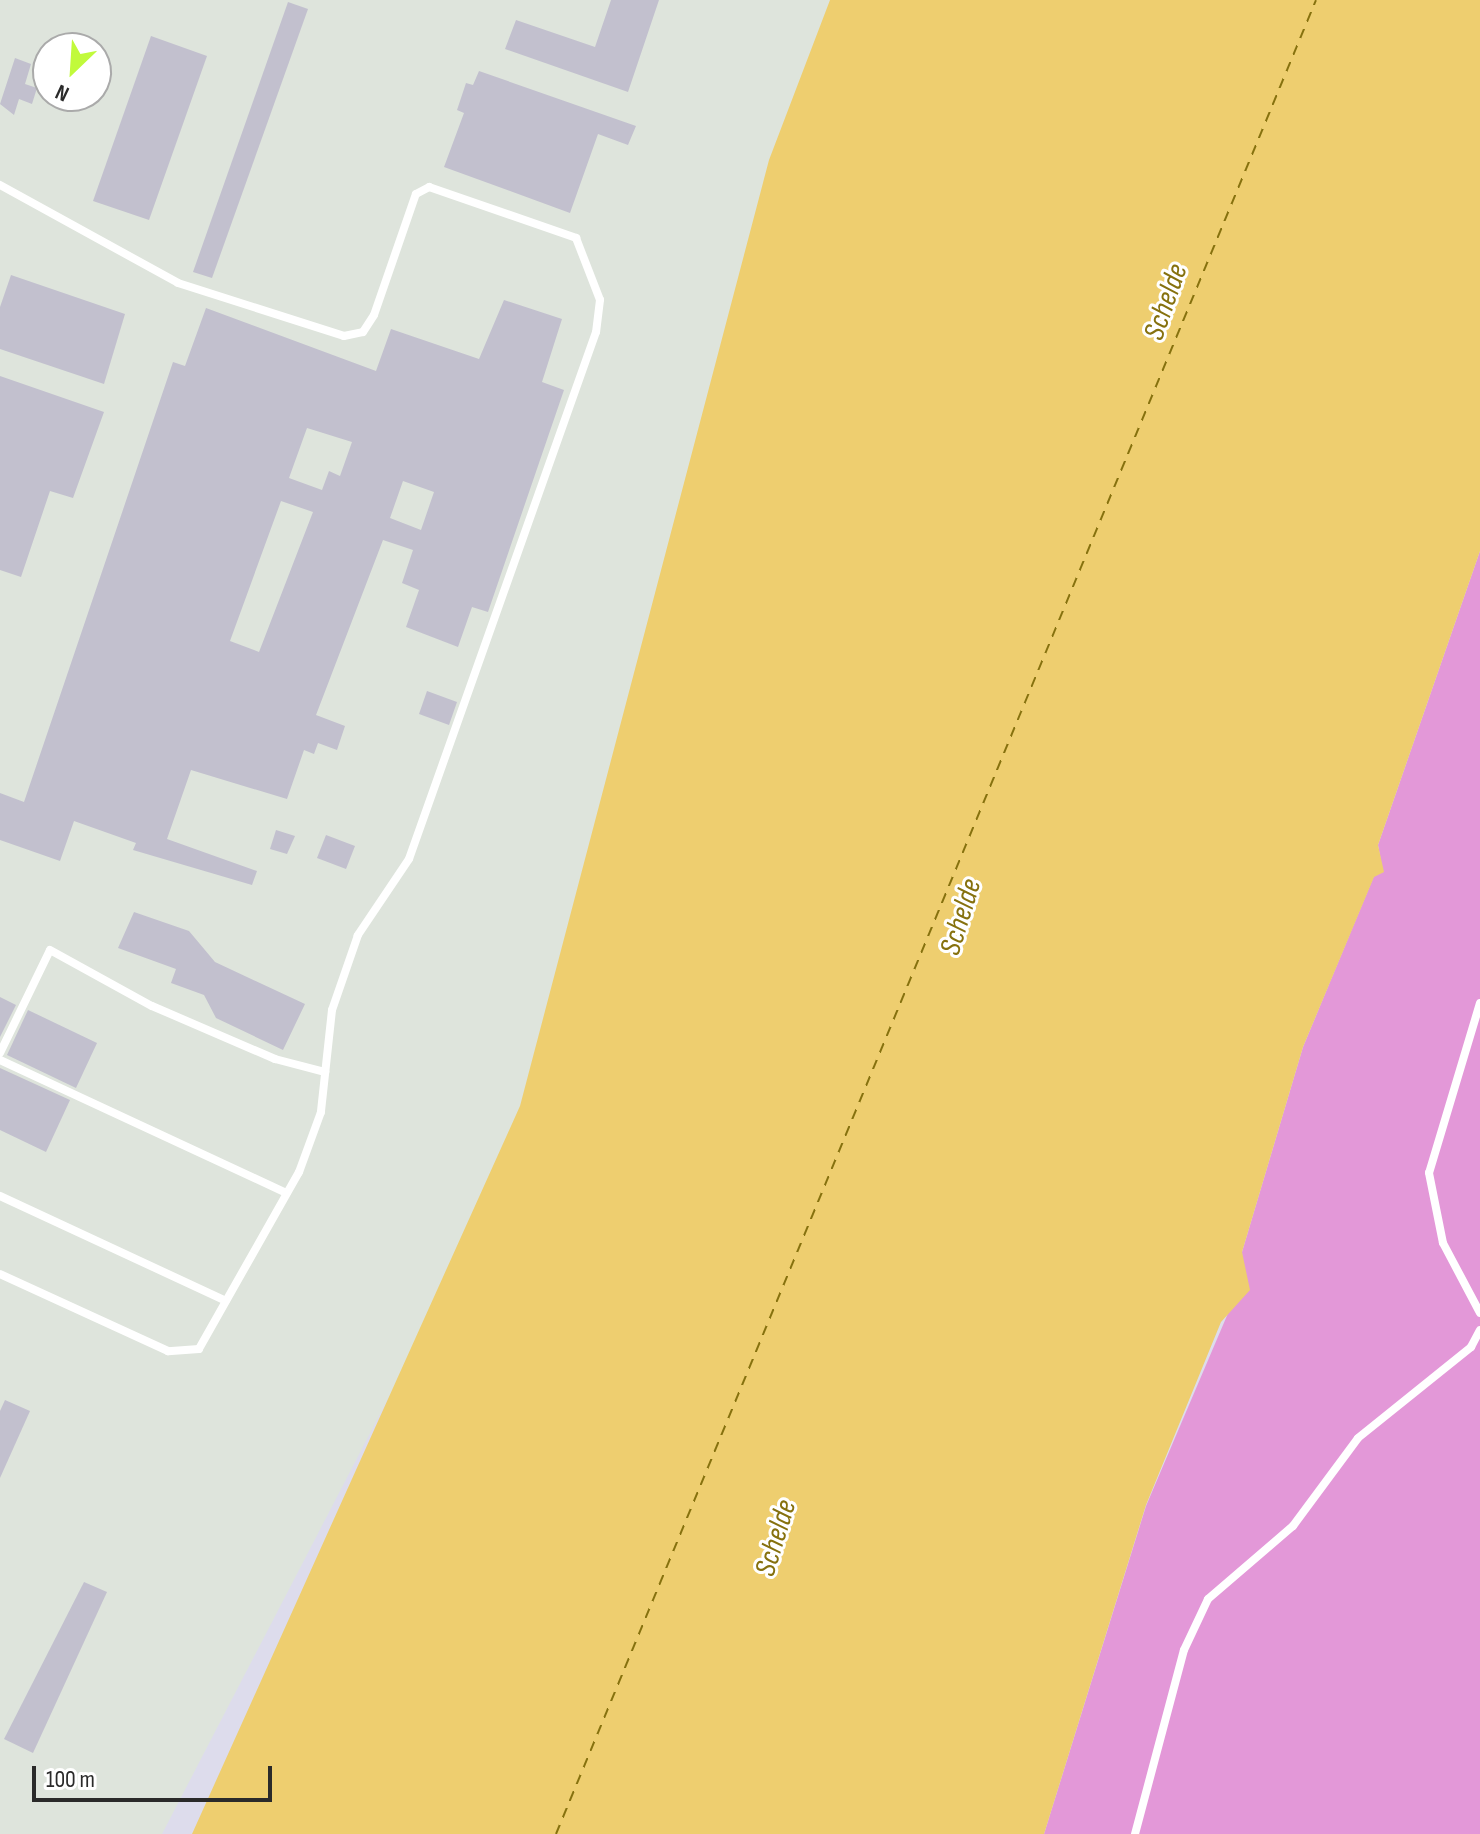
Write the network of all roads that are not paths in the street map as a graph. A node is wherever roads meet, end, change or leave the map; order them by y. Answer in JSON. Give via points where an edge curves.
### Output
{"nodes":[{"id":1,"x":0,"y":185,"type":"edge"},
{"id":2,"x":1480,"y":1003,"type":"edge"},
{"id":3,"x":0,"y":1053,"type":"edge"},
{"id":4,"x":0,"y":1060,"type":"edge"},
{"id":5,"x":325,"y":1072,"type":"junction"},
{"id":6,"x":287,"y":1193,"type":"junction"},
{"id":7,"x":0,"y":1196,"type":"edge"},
{"id":8,"x":0,"y":1274,"type":"edge"},
{"id":9,"x":226,"y":1301,"type":"junction"},
{"id":10,"x":1480,"y":1313,"type":"edge"},
{"id":11,"x":1480,"y":1330,"type":"edge"},
{"id":12,"x":1135,"y":1834,"type":"edge"}],
"edges":[{"from":1,"to":5,"type":"lane","via":[[178,283],[344,336],[363,332],[374,315],[416,194],[429,187],[576,238],[593,267],[600,300],[596,332],[409,859],[358,935],[332,1010]]},
{"from":2,"to":10,"type":"lane","via":[[1429,1173],[1443,1243]]},
{"from":3,"to":5,"type":"lane","via":[[50,950],[152,1006],[275,1059]]},
{"from":4,"to":6,"type":"lane"},
{"from":5,"to":6,"type":"lane","via":[[321,1112]]},
{"from":6,"to":9,"type":"lane"},
{"from":7,"to":9,"type":"lane"},
{"from":8,"to":9,"type":"lane","via":[[168,1351],[199,1349]]},
{"from":11,"to":12,"type":"lane","via":[[1471,1347],[1358,1438],[1293,1526],[1208,1599],[1184,1650]]}]}
